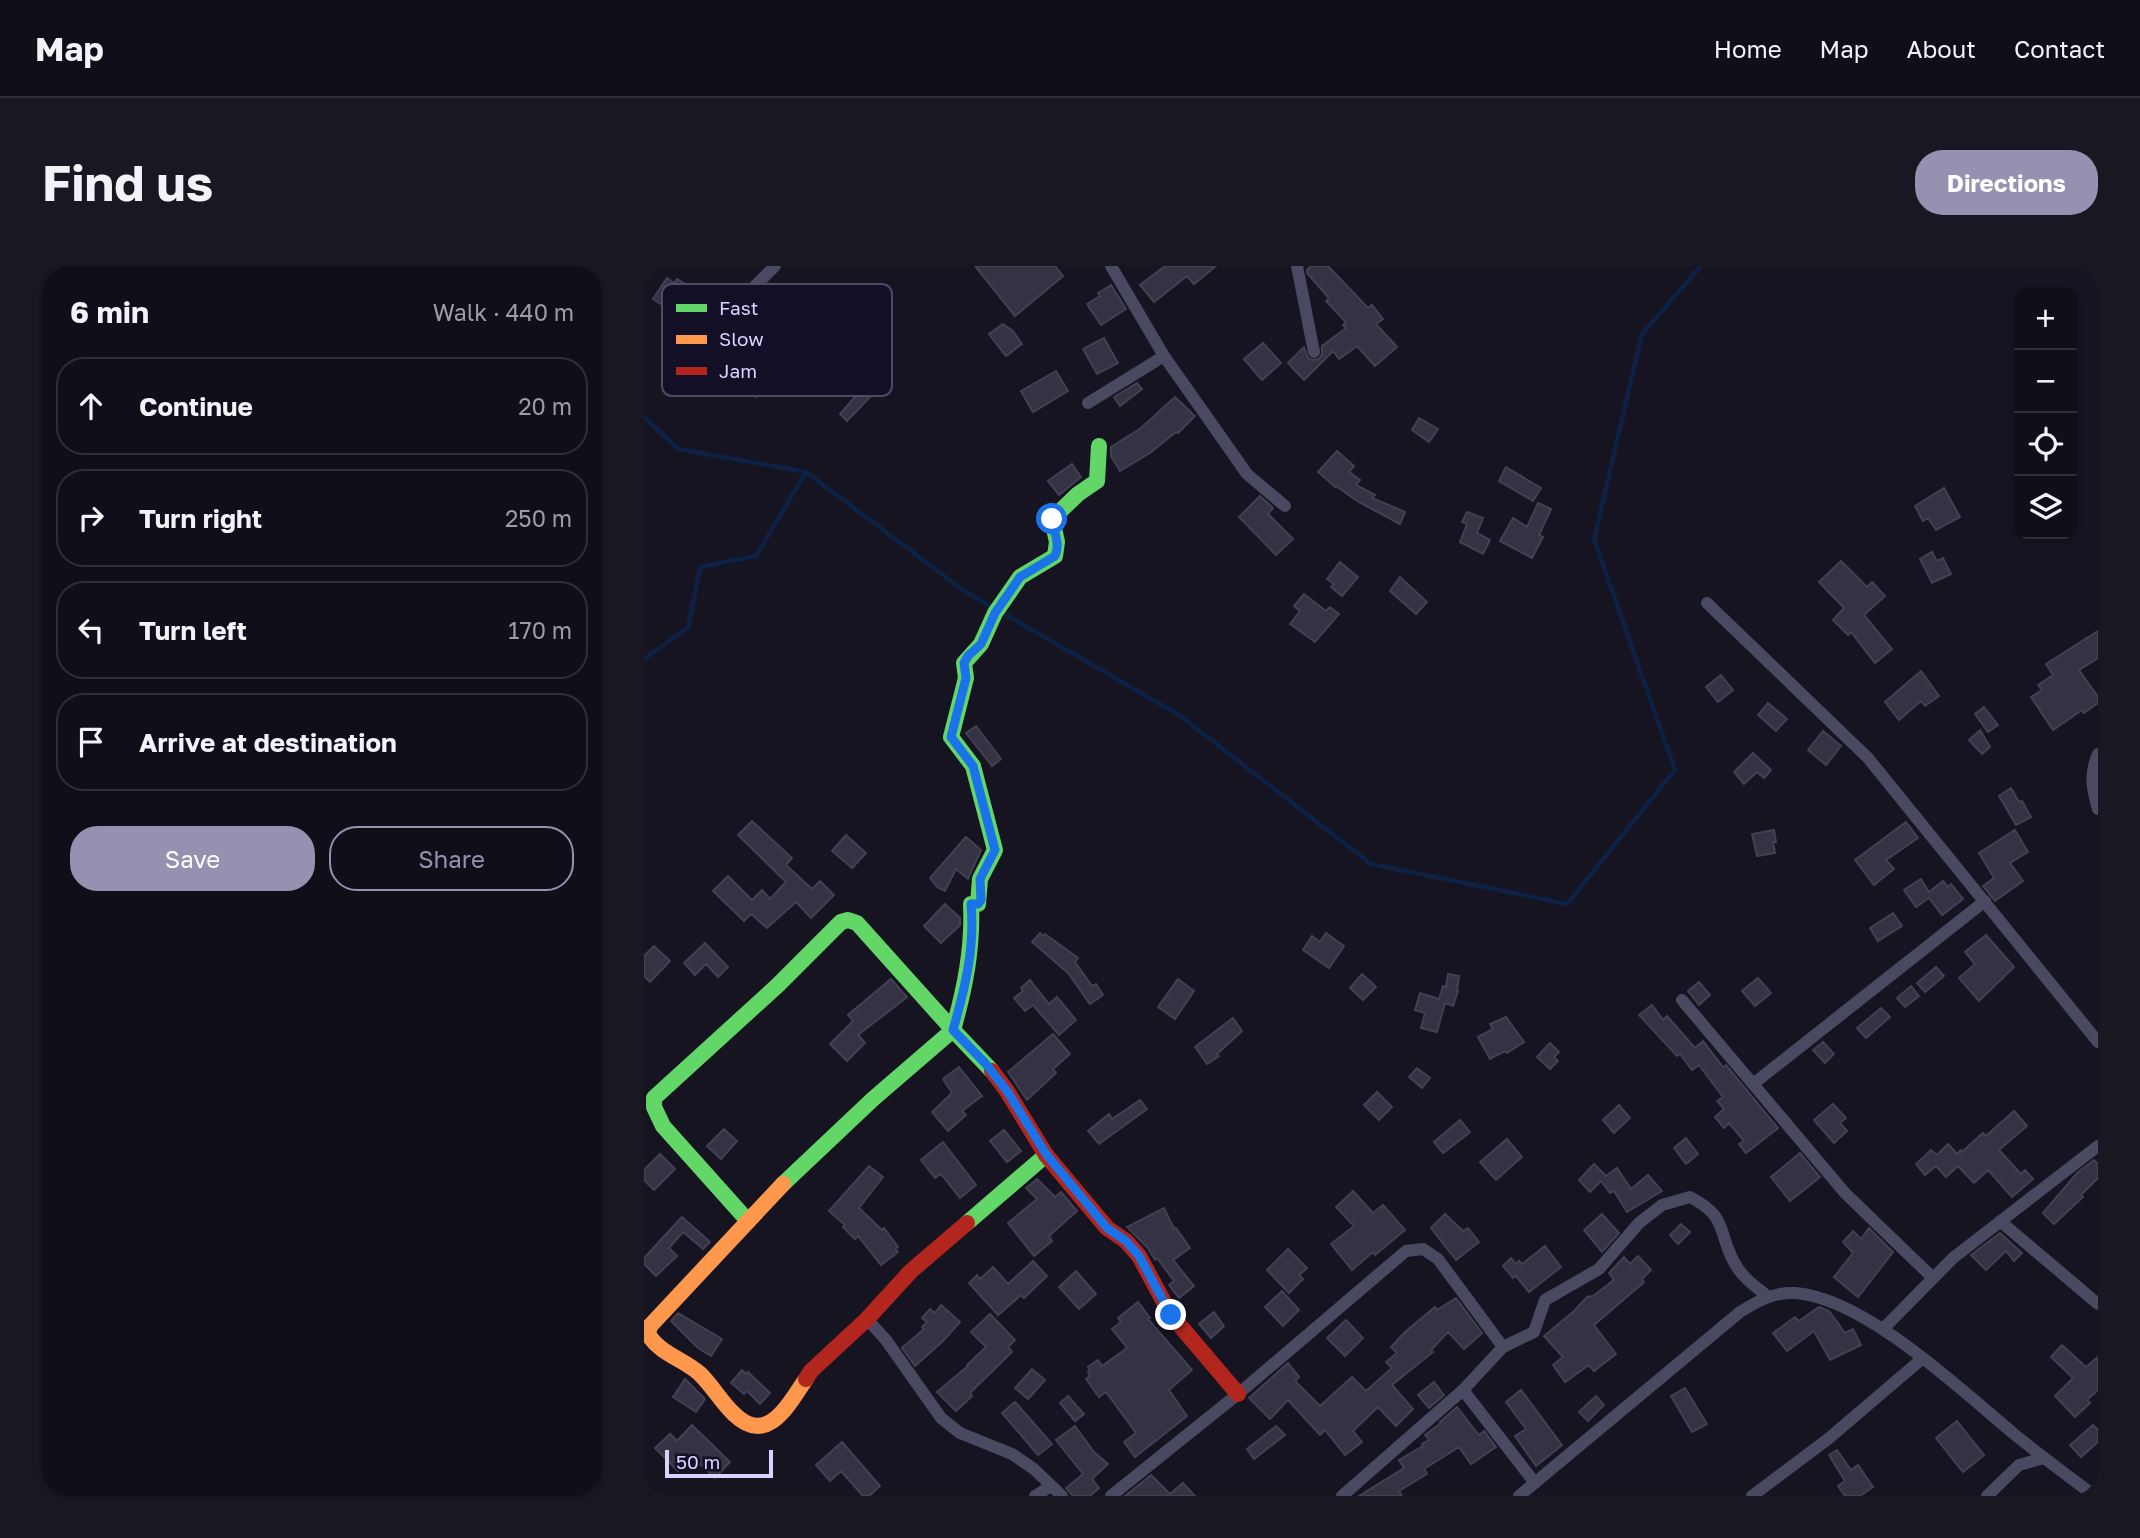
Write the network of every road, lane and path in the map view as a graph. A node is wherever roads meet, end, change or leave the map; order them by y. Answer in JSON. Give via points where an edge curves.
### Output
{"nodes":[{"id":1,"x":775,"y":266,"type":"edge"},
{"id":2,"x":1111,"y":266,"type":"edge"},
{"id":3,"x":1300,"y":268,"type":"edge"},
{"id":4,"x":757,"y":284,"type":"edge"},
{"id":5,"x":1314,"y":352,"type":"dead end"},
{"id":6,"x":1164,"y":356,"type":"junction"},
{"id":7,"x":1087,"y":403,"type":"dead end"},
{"id":8,"x":1099,"y":446,"type":"dead end"},
{"id":9,"x":1285,"y":506,"type":"dead end"},
{"id":10,"x":1707,"y":603,"type":"dead end"},
{"id":11,"x":2098,"y":754,"type":"edge"},
{"id":12,"x":2098,"y":809,"type":"edge"},
{"id":13,"x":1985,"y":901,"type":"junction"},
{"id":14,"x":1682,"y":1000,"type":"dead end"},
{"id":15,"x":953,"y":1030,"type":"junction"},
{"id":16,"x":2098,"y":1042,"type":"edge"},
{"id":17,"x":1753,"y":1084,"type":"junction"},
{"id":18,"x":2098,"y":1146,"type":"edge"},
{"id":19,"x":1046,"y":1154,"type":"junction"},
{"id":20,"x":2000,"y":1221,"type":"junction"},
{"id":21,"x":748,"y":1222,"type":"junction"},
{"id":22,"x":1933,"y":1278,"type":"junction"},
{"id":23,"x":1767,"y":1296,"type":"junction"},
{"id":24,"x":2098,"y":1304,"type":"edge"},
{"id":25,"x":867,"y":1318,"type":"junction"},
{"id":26,"x":1883,"y":1329,"type":"junction"},
{"id":27,"x":1503,"y":1348,"type":"junction"},
{"id":28,"x":1923,"y":1358,"type":"junction"},
{"id":29,"x":1462,"y":1390,"type":"junction"},
{"id":30,"x":1238,"y":1394,"type":"junction"},
{"id":31,"x":2026,"y":1444,"type":"junction"},
{"id":32,"x":2044,"y":1458,"type":"junction"},
{"id":33,"x":2019,"y":1465,"type":"junction"},
{"id":34,"x":1535,"y":1483,"type":"junction"},
{"id":35,"x":1052,"y":1486,"type":"junction"},
{"id":36,"x":1035,"y":1496,"type":"edge"},
{"id":37,"x":1062,"y":1496,"type":"edge"},
{"id":38,"x":1111,"y":1496,"type":"edge"},
{"id":39,"x":1342,"y":1496,"type":"edge"},
{"id":40,"x":1519,"y":1496,"type":"edge"},
{"id":41,"x":1752,"y":1496,"type":"edge"},
{"id":42,"x":1987,"y":1496,"type":"edge"},
{"id":43,"x":2095,"y":1496,"type":"edge"}],
"edges":[{"from":1,"to":4,"type":"street"},
{"from":2,"to":6,"type":"street"},
{"from":3,"to":5,"type":"street"},
{"from":6,"to":7,"type":"street"},
{"from":6,"to":9,"type":"street","via":[[1247,474]]},
{"from":8,"to":15,"type":"street","via":[[1097,481],[1052,519],[1058,544],[1055,556],[1020,577],[981,644],[964,663],[966,678],[951,737],[973,766],[995,850],[980,879],[981,900],[971,904],[968,981]]},
{"from":10,"to":13,"type":"street","via":[[1868,758]]},
{"from":11,"to":12,"type":"street","via":[[2091,785]]},
{"from":13,"to":16,"type":"street"},
{"from":13,"to":17,"type":"street"},
{"from":14,"to":17,"type":"street"},
{"from":15,"to":19,"type":"street","via":[[1007,1091]]},
{"from":15,"to":21,"type":"street","via":[[892,1080]]},
{"from":15,"to":21,"type":"street","via":[[858,923],[848,920],[656,1094],[654,1107],[663,1126]]},
{"from":17,"to":22,"type":"street","via":[[1845,1193]]},
{"from":18,"to":20,"type":"street"},
{"from":19,"to":25,"type":"street","via":[[911,1271]]},
{"from":19,"to":30,"type":"street","via":[[1107,1228],[1139,1256],[1171,1315]]},
{"from":20,"to":22,"type":"street"},
{"from":20,"to":24,"type":"street"},
{"from":21,"to":25,"type":"street","via":[[665,1309],[648,1334],[653,1343],[699,1373],[734,1414],[755,1425],[771,1424],[811,1371]]},
{"from":22,"to":26,"type":"street"},
{"from":23,"to":26,"type":"street","via":[[1813,1296]]},
{"from":23,"to":27,"type":"street","via":[[1734,1263],[1709,1206],[1690,1197],[1662,1205],[1639,1223],[1599,1269],[1545,1300],[1534,1332]]},
{"from":23,"to":34,"type":"street","via":[[1740,1312]]},
{"from":25,"to":35,"type":"street","via":[[941,1418],[960,1433],[1012,1454]]},
{"from":26,"to":28,"type":"street"},
{"from":27,"to":29,"type":"street"},
{"from":27,"to":30,"type":"street","via":[[1438,1259],[1423,1249],[1406,1251]]},
{"from":28,"to":31,"type":"street"},
{"from":28,"to":41,"type":"street"},
{"from":29,"to":34,"type":"street"},
{"from":29,"to":39,"type":"street"},
{"from":30,"to":38,"type":"street"},
{"from":31,"to":32,"type":"street"},
{"from":31,"to":33,"type":"street"},
{"from":32,"to":33,"type":"street"},
{"from":32,"to":43,"type":"street"},
{"from":33,"to":42,"type":"street"},
{"from":34,"to":40,"type":"street"},
{"from":35,"to":36,"type":"street"},
{"from":35,"to":37,"type":"street"}]}
